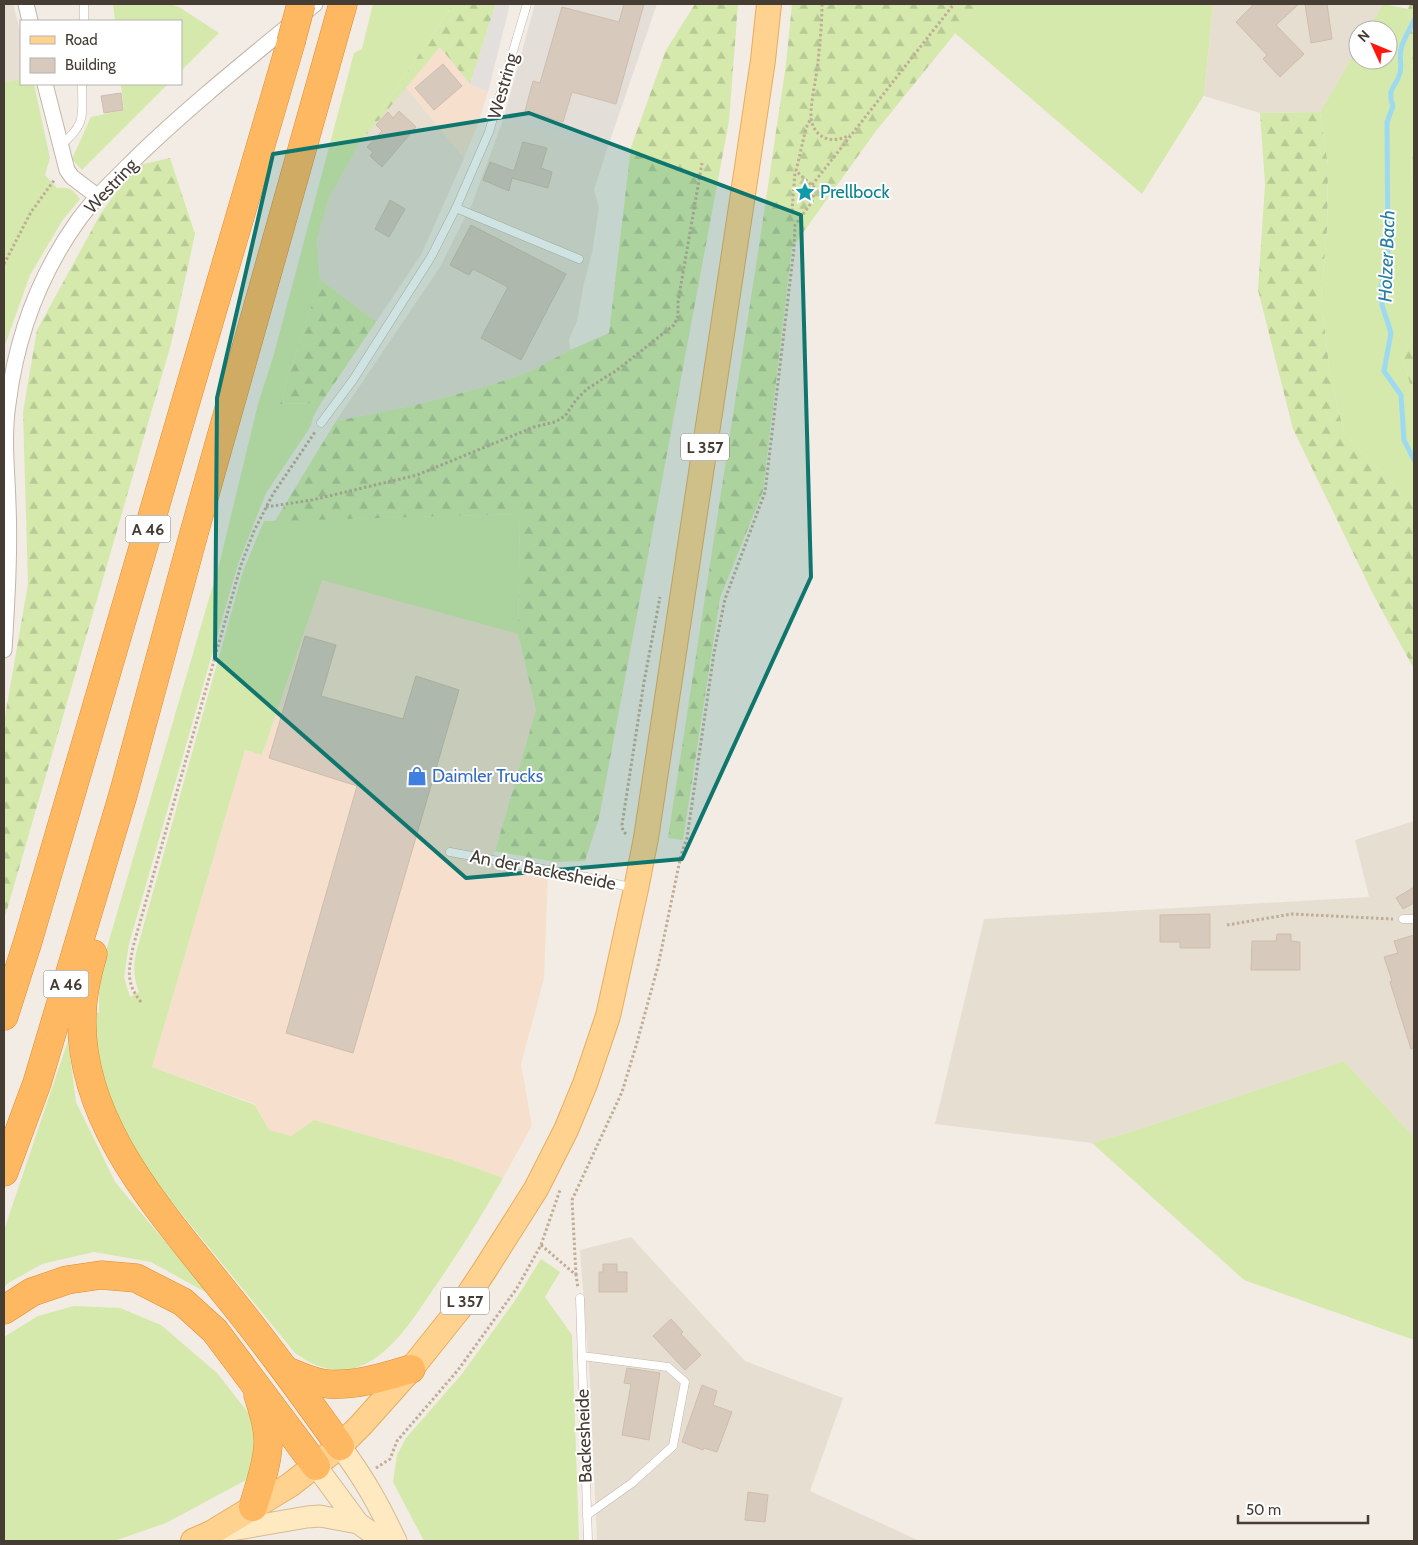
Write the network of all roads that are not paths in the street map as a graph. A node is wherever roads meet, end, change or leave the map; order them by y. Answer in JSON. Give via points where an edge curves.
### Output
{"nodes":[{"id":1,"x":26,"y":4,"type":"edge"},
{"id":2,"x":84,"y":4,"type":"edge"},
{"id":3,"x":301,"y":4,"type":"edge"},
{"id":4,"x":315,"y":4,"type":"edge"},
{"id":5,"x":343,"y":4,"type":"edge"},
{"id":6,"x":527,"y":4,"type":"edge"},
{"id":7,"x":769,"y":4,"type":"edge"},
{"id":8,"x":30,"y":20,"type":"edge"},
{"id":9,"x":84,"y":20,"type":"edge"},
{"id":10,"x":45,"y":85,"type":"edge"},
{"id":11,"x":82,"y":85,"type":"edge"},
{"id":12,"x":60,"y":146,"type":"junction"},
{"id":13,"x":97,"y":196,"type":"junction"},
{"id":14,"x":456,"y":208,"type":"junction"},
{"id":15,"x":579,"y":259,"type":"dead end"},
{"id":16,"x":321,"y":423,"type":"road end"},
{"id":17,"x":4,"y":650,"type":"edge"},
{"id":18,"x":123,"y":795,"type":"junction"},
{"id":19,"x":450,"y":852,"type":"dead end"},
{"id":20,"x":636,"y":889,"type":"junction"},
{"id":21,"x":1403,"y":919,"type":"road end"},
{"id":22,"x":1414,"y":919,"type":"edge"},
{"id":23,"x":4,"y":1016,"type":"edge"},
{"id":24,"x":4,"y":1172,"type":"edge"},
{"id":25,"x":580,"y":1298,"type":"road end"},
{"id":26,"x":4,"y":1310,"type":"edge"},
{"id":27,"x":582,"y":1356,"type":"junction"},
{"id":28,"x":411,"y":1369,"type":"junction"},
{"id":29,"x":287,"y":1371,"type":"junction"},
{"id":30,"x":255,"y":1384,"type":"junction"},
{"id":31,"x":340,"y":1446,"type":"junction"},
{"id":32,"x":316,"y":1466,"type":"junction"},
{"id":33,"x":253,"y":1507,"type":"junction"},
{"id":34,"x":587,"y":1515,"type":"junction"},
{"id":35,"x":358,"y":1523,"type":"junction"},
{"id":36,"x":202,"y":1537,"type":"edge"},
{"id":37,"x":383,"y":1541,"type":"edge"},
{"id":38,"x":396,"y":1541,"type":"edge"},
{"id":39,"x":588,"y":1541,"type":"edge"}],
"edges":[{"from":1,"to":8,"type":"street"},
{"from":2,"to":9,"type":"lane"},
{"from":3,"to":23,"type":"highway","number":"A 46","bridge":true},
{"from":4,"to":13,"type":"street","name":"Westring","via":[[177,120]]},
{"from":5,"to":18,"type":"highway","number":"A 46"},
{"from":6,"to":14,"type":"lane","name":"Westring","via":[[490,132]]},
{"from":7,"to":20,"type":"main road","number":"L 357","via":[[749,154]]},
{"from":10,"to":12,"type":"street"},
{"from":11,"to":12,"type":"lane","via":[[81,124]]},
{"from":12,"to":13,"type":"street","via":[[72,177]]},
{"from":13,"to":17,"type":"street","name":"Westring","via":[[76,223],[35,297],[13,367],[5,432],[8,579]]},
{"from":14,"to":15,"type":"lane"},
{"from":14,"to":16,"type":"lane","name":"Westring","via":[[431,257],[353,380]]},
{"from":18,"to":24,"type":"highway","number":"A 46","via":[[37,1083]]},
{"from":18,"to":29,"type":"highway","via":[[102,916],[86,979],[82,1018],[85,1059],[92,1085],[118,1146],[146,1192]]},
{"from":19,"to":20,"type":"lane","name":"An der Backesheide"},
{"from":20,"to":28,"type":"main road","number":"L 357","via":[[608,1016],[566,1130],[536,1189],[459,1309]]},
{"from":21,"to":22,"type":"lane"},
{"from":25,"to":27,"type":"lane","name":"Backesheide"},
{"from":26,"to":30,"type":"highway","via":[[32,1292],[67,1280],[101,1275],[136,1278],[183,1302],[216,1331]]},
{"from":27,"to":34,"type":"lane","name":"Backesheide"},
{"from":27,"to":34,"type":"lane","name":"Backesheide","via":[[668,1367],[685,1382],[673,1446],[632,1483]]},
{"from":28,"to":29,"type":"highway","via":[[364,1382],[328,1384]]},
{"from":28,"to":31,"type":"main road","number":"L 357"},
{"from":29,"to":31,"type":"highway"},
{"from":30,"to":32,"type":"highway"},
{"from":30,"to":33,"type":"highway","via":[[265,1418],[268,1445]]},
{"from":31,"to":32,"type":"main road","number":"L 357"},
{"from":31,"to":38,"type":"main road","via":[[380,1505]]},
{"from":32,"to":33,"type":"main road","number":"L 357"},
{"from":32,"to":35,"type":"main road"},
{"from":33,"to":36,"type":"main road","number":"L 357"},
{"from":34,"to":39,"type":"lane","name":"Backesheide"},
{"from":35,"to":36,"type":"main road","via":[[320,1516],[307,1517]]},
{"from":35,"to":37,"type":"main road"}]}
